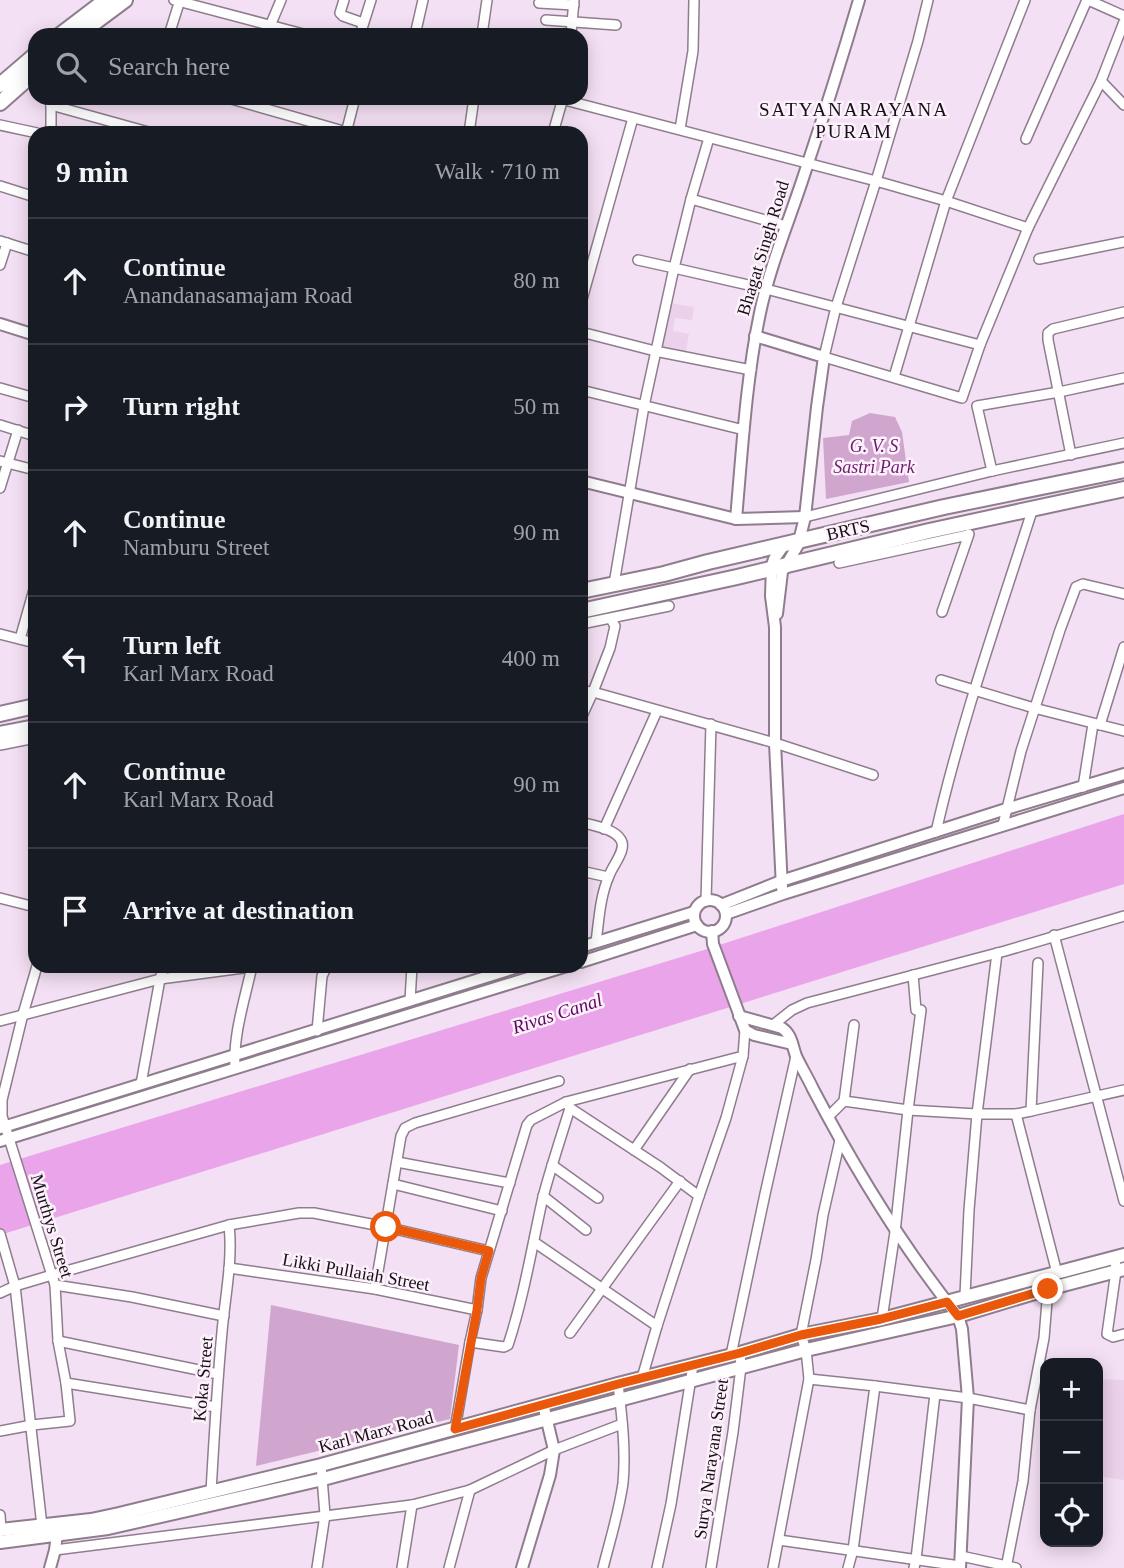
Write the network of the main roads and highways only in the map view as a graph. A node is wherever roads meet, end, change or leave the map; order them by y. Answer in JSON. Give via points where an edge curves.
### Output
{"nodes":[{"id":1,"x":106,"y":0,"type":"edge"},
{"id":2,"x":125,"y":0,"type":"edge"},
{"id":3,"x":70,"y":28,"type":"edge"},
{"id":4,"x":87,"y":28,"type":"edge"},
{"id":5,"x":28,"y":61,"type":"edge"},
{"id":6,"x":28,"y":78,"type":"edge"},
{"id":7,"x":0,"y":85,"type":"edge"},
{"id":8,"x":0,"y":103,"type":"edge"},
{"id":9,"x":1124,"y":470,"type":"edge"},
{"id":10,"x":1124,"y":489,"type":"edge"},
{"id":11,"x":588,"y":590,"type":"edge"},
{"id":12,"x":588,"y":609,"type":"edge"},
{"id":13,"x":28,"y":708,"type":"edge"},
{"id":14,"x":0,"y":714,"type":"edge"},
{"id":15,"x":28,"y":728,"type":"edge"},
{"id":16,"x":0,"y":734,"type":"edge"},
{"id":17,"x":1120,"y":1256,"type":"edge"},
{"id":18,"x":1120,"y":1270,"type":"edge"},
{"id":19,"x":58,"y":1530,"type":"junction"},
{"id":20,"x":0,"y":1534,"type":"edge"}],
"edges":[{"from":1,"to":3,"type":"main road"},
{"from":2,"to":4,"type":"main road"},
{"from":5,"to":7,"type":"main road"},
{"from":6,"to":8,"type":"main road"},
{"from":9,"to":11,"type":"main road"},
{"from":10,"to":12,"type":"main road","name":"BRTS"},
{"from":13,"to":14,"type":"main road"},
{"from":15,"to":16,"type":"main road"},
{"from":17,"to":19,"type":"main road","name":"Karl Marx Road"},
{"from":18,"to":19,"type":"main road","name":"Karl Marx Road","via":[[323,1479],[108,1528]]},
{"from":19,"to":20,"type":"main road","name":"Karl Marx Road"},
{"from":19,"to":20,"type":"main road","name":"Karl Marx Road","via":[[41,1525]]}]}
